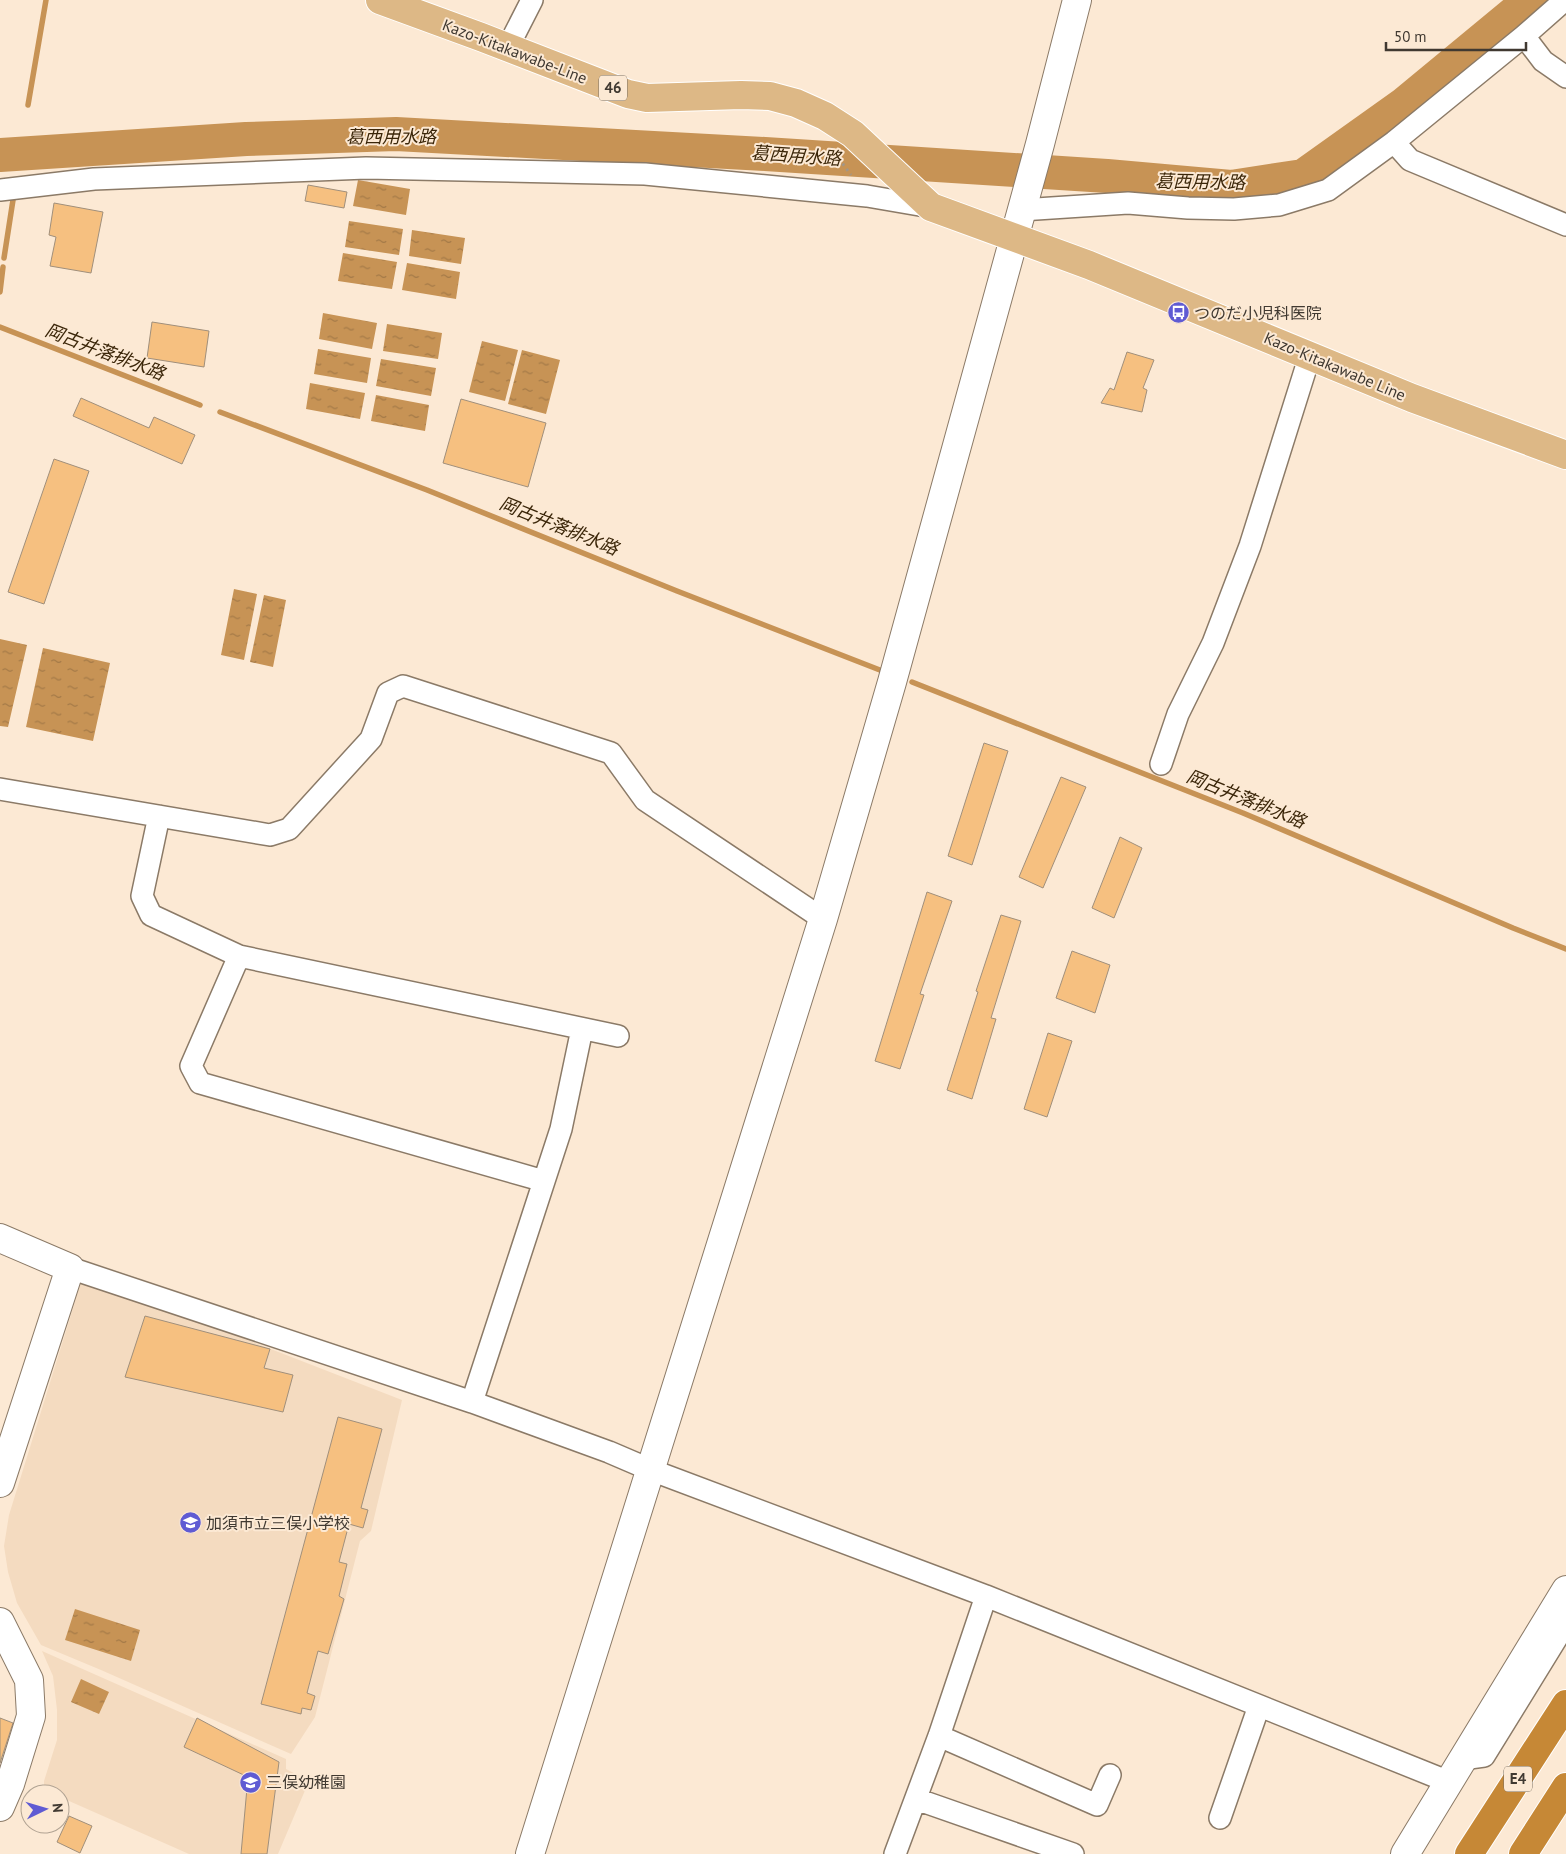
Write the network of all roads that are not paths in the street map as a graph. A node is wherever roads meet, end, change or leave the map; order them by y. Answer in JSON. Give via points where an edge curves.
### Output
{"nodes":[{"id":1,"x":380,"y":0,"type":"edge"},
{"id":2,"x":532,"y":0,"type":"edge"},
{"id":3,"x":1077,"y":0,"type":"edge"},
{"id":4,"x":1565,"y":0,"type":"edge"},
{"id":5,"x":1524,"y":36,"type":"junction"},
{"id":6,"x":508,"y":47,"type":"junction"},
{"id":7,"x":1566,"y":77,"type":"edge"},
{"id":8,"x":1394,"y":142,"type":"junction"},
{"id":9,"x":0,"y":190,"type":"edge"},
{"id":10,"x":922,"y":199,"type":"junction"},
{"id":11,"x":1017,"y":223,"type":"junction"},
{"id":12,"x":1566,"y":225,"type":"edge"},
{"id":13,"x":1310,"y":356,"type":"junction"},
{"id":14,"x":1566,"y":455,"type":"edge"},
{"id":15,"x":1161,"y":764,"type":"dead end"},
{"id":16,"x":0,"y":789,"type":"edge"},
{"id":17,"x":159,"y":816,"type":"junction"},
{"id":18,"x":823,"y":919,"type":"junction"},
{"id":19,"x":238,"y":956,"type":"junction"},
{"id":20,"x":582,"y":1029,"type":"junction"},
{"id":21,"x":618,"y":1036,"type":"dead end"},
{"id":22,"x":544,"y":1181,"type":"junction"},
{"id":23,"x":0,"y":1238,"type":"edge"},
{"id":24,"x":70,"y":1268,"type":"junction"},
{"id":25,"x":472,"y":1402,"type":"junction"},
{"id":26,"x":651,"y":1470,"type":"junction"},
{"id":27,"x":0,"y":1483,"type":"edge"},
{"id":28,"x":1566,"y":1590,"type":"edge"},
{"id":29,"x":986,"y":1596,"type":"junction"},
{"id":30,"x":0,"y":1622,"type":"edge"},
{"id":31,"x":1566,"y":1623,"type":"edge"},
{"id":32,"x":1566,"y":1704,"type":"edge"},
{"id":33,"x":1259,"y":1706,"type":"junction"},
{"id":34,"x":939,"y":1736,"type":"junction"},
{"id":35,"x":1456,"y":1770,"type":"junction"},
{"id":36,"x":1110,"y":1775,"type":"dead end"},
{"id":37,"x":1566,"y":1787,"type":"edge"},
{"id":38,"x":916,"y":1798,"type":"junction"},
{"id":39,"x":0,"y":1807,"type":"edge"},
{"id":40,"x":1220,"y":1818,"type":"dead end"},
{"id":41,"x":530,"y":1854,"type":"edge"},
{"id":42,"x":895,"y":1854,"type":"edge"},
{"id":43,"x":1073,"y":1854,"type":"edge"},
{"id":44,"x":1405,"y":1854,"type":"edge"},
{"id":45,"x":1470,"y":1854,"type":"edge"},
{"id":46,"x":1523,"y":1854,"type":"edge"}],
"edges":[{"from":1,"to":6,"type":"main road","name":"Kazo-Kitakawabe-Line","number":"46"},
{"from":2,"to":6,"type":"street"},
{"from":3,"to":11,"type":"street"},
{"from":4,"to":5,"type":"street"},
{"from":5,"to":7,"type":"street","via":[[1543,61]]},
{"from":5,"to":8,"type":"street"},
{"from":6,"to":10,"type":"main road","name":"Kazo-Kitakawabe-Line","number":"46","via":[[628,94],[647,98],[741,95],[770,96],[796,103],[825,116],[841,140]]},
{"from":8,"to":11,"type":"street","via":[[1328,190],[1279,204],[1234,209],[1108,203]]},
{"from":8,"to":12,"type":"street","via":[[1410,160]]},
{"from":9,"to":10,"type":"street","via":[[94,179],[366,168],[645,174]]},
{"from":10,"to":11,"type":"main road","name":"Kazo-Kitakawabe Line","number":"46"},
{"from":11,"to":13,"type":"main road","name":"Kazo-Kitakawabe Line","number":"46","via":[[1098,268]]},
{"from":11,"to":18,"type":"street","via":[[894,675]]},
{"from":13,"to":14,"type":"main road","name":"Kazo-Kitakawabe Line","number":"46"},
{"from":13,"to":15,"type":"street","via":[[1250,546],[1213,643],[1178,714]]},
{"from":16,"to":17,"type":"street"},
{"from":17,"to":18,"type":"street","via":[[270,835],[289,829],[371,740],[388,693],[403,686],[611,753],[645,800]]},
{"from":17,"to":19,"type":"street","via":[[142,896],[151,915]]},
{"from":18,"to":26,"type":"street"},
{"from":19,"to":20,"type":"street"},
{"from":19,"to":22,"type":"street","via":[[191,1066],[200,1083]]},
{"from":20,"to":21,"type":"street"},
{"from":20,"to":22,"type":"street","via":[[561,1129]]},
{"from":22,"to":25,"type":"street"},
{"from":23,"to":24,"type":"street"},
{"from":24,"to":25,"type":"street"},
{"from":24,"to":27,"type":"street"},
{"from":25,"to":26,"type":"street"},
{"from":26,"to":29,"type":"street"},
{"from":26,"to":41,"type":"street"},
{"from":28,"to":35,"type":"street"},
{"from":29,"to":33,"type":"street"},
{"from":29,"to":34,"type":"street"},
{"from":30,"to":39,"type":"street","via":[[29,1680],[31,1716]]},
{"from":31,"to":35,"type":"street","via":[[1484,1756]]},
{"from":32,"to":45,"type":"highway","number":"E4"},
{"from":33,"to":35,"type":"street"},
{"from":33,"to":40,"type":"street"},
{"from":34,"to":36,"type":"street","via":[[1098,1805]]},
{"from":34,"to":38,"type":"street"},
{"from":35,"to":44,"type":"street"},
{"from":37,"to":46,"type":"highway"},
{"from":38,"to":42,"type":"street"},
{"from":38,"to":43,"type":"street"}]}
